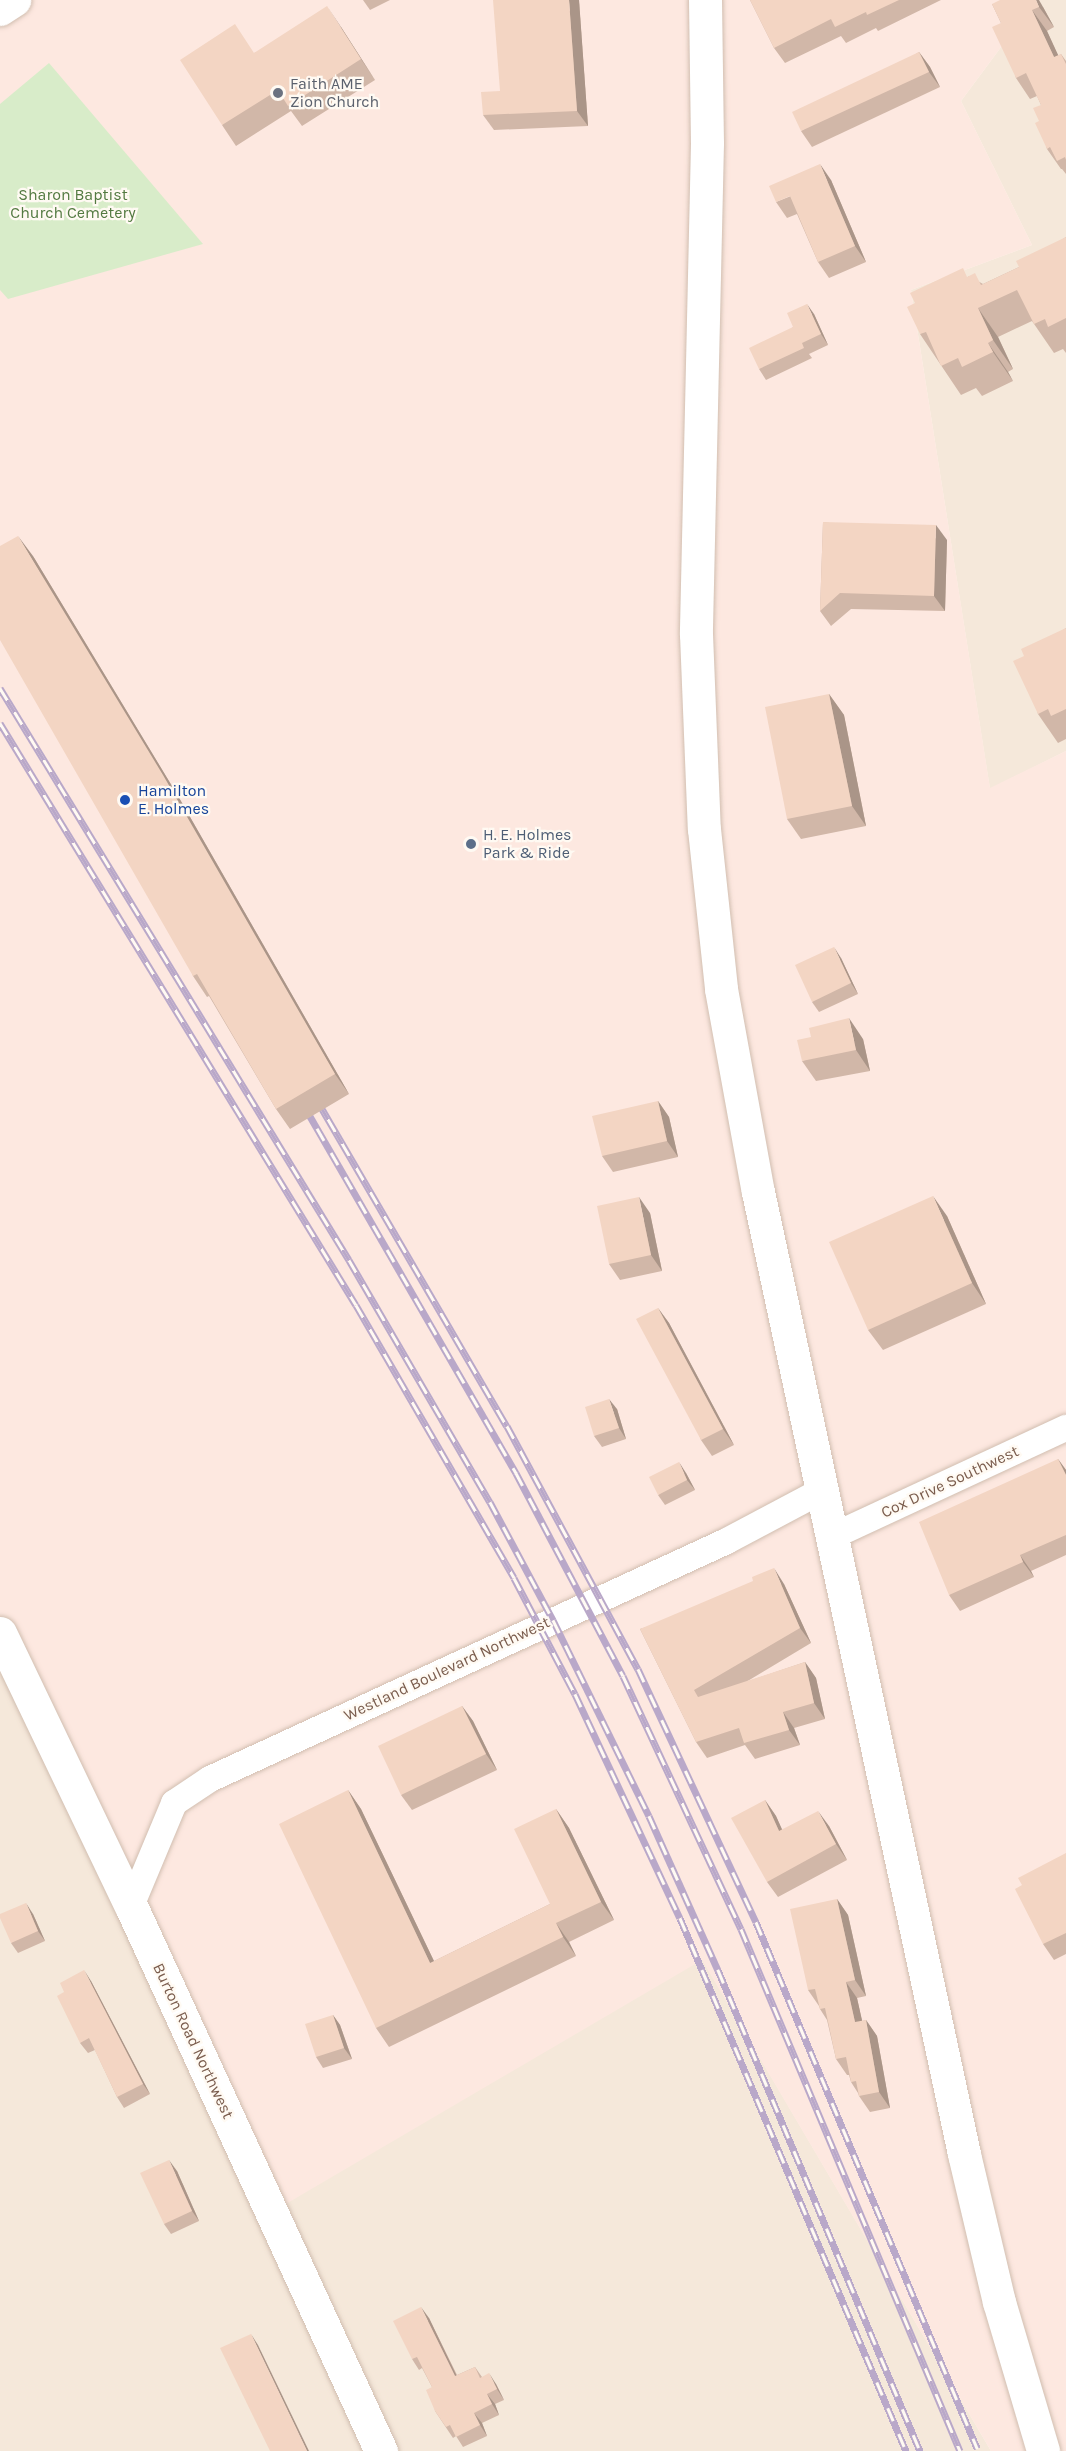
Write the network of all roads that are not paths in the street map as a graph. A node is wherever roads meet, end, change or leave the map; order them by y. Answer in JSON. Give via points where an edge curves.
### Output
{"nodes":[{"id":1,"x":14,"y":0,"type":"edge"},
{"id":2,"x":705,"y":0,"type":"edge"},
{"id":3,"x":0,"y":9,"type":"edge"},
{"id":4,"x":1066,"y":1428,"type":"edge"},
{"id":5,"x":823,"y":1490,"type":"junction"},
{"id":6,"x":833,"y":1536,"type":"junction"},
{"id":7,"x":0,"y":1633,"type":"edge"},
{"id":8,"x":131,"y":1906,"type":"junction"},
{"id":9,"x":381,"y":2451,"type":"edge"},
{"id":10,"x":1043,"y":2451,"type":"edge"}],
"edges":[{"from":1,"to":3,"type":"main road"},
{"from":2,"to":5,"type":"main road","via":[[707,133],[696,634],[704,829],[713,926],[741,1107]]},
{"from":4,"to":6,"type":"street","name":"Cox Drive Southwest"},
{"from":5,"to":6,"type":"main road"},
{"from":5,"to":8,"type":"street","name":"Westland Boulevard Northwest","via":[[727,1541],[210,1779],[174,1803]]},
{"from":6,"to":10,"type":"main road","via":[[964,2154],[999,2302]]},
{"from":7,"to":8,"type":"main road","name":"Burton Road Northwest"},
{"from":8,"to":9,"type":"main road","name":"Burton Road Northwest"}]}
